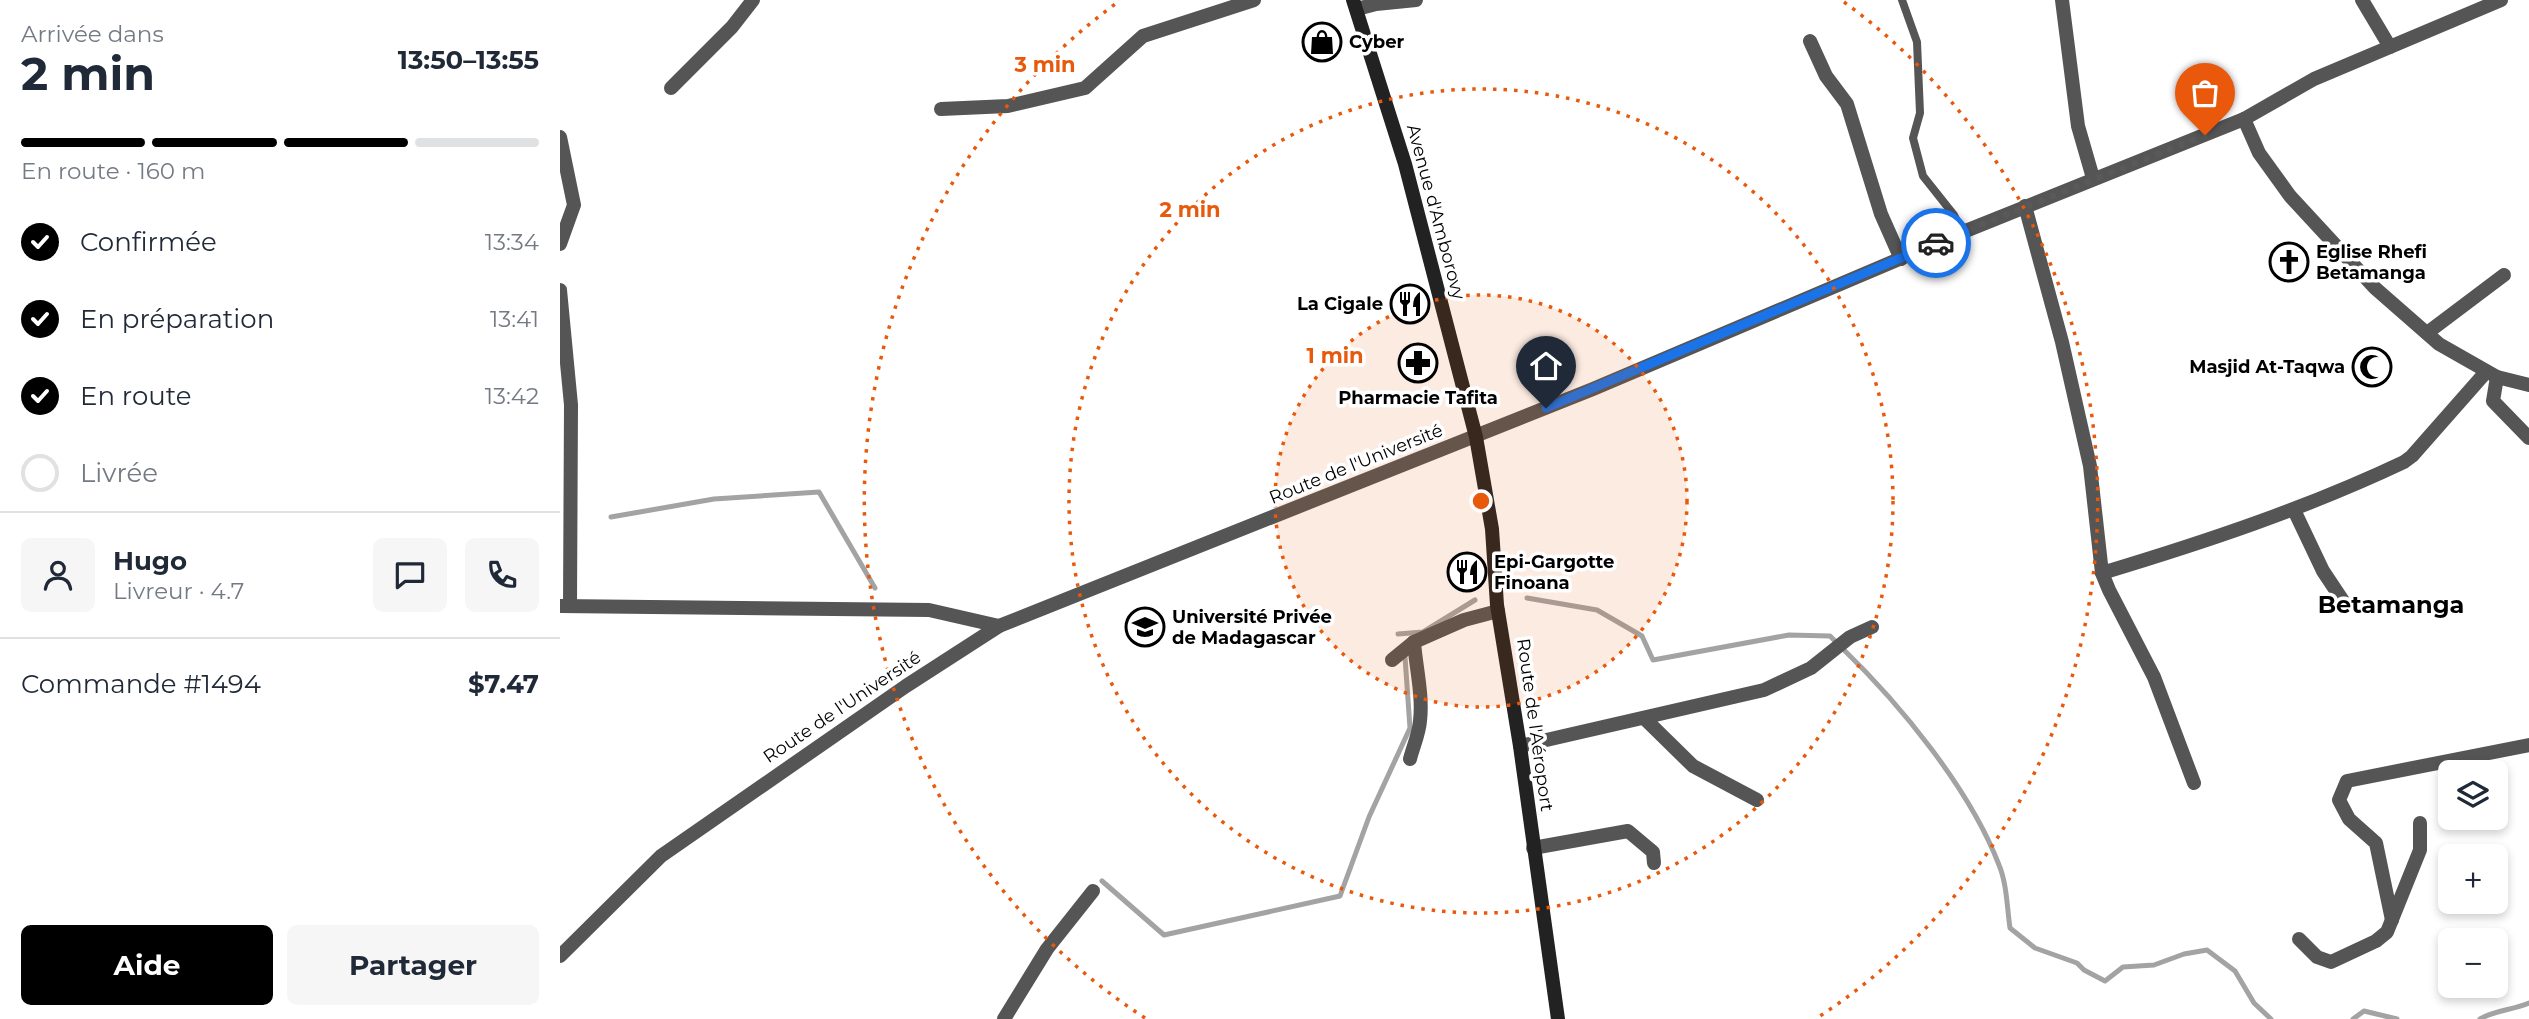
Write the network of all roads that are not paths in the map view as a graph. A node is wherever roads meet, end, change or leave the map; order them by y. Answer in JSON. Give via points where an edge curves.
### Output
{"nodes":[{"id":1,"x":753,"y":0,"type":"edge"},
{"id":2,"x":1254,"y":0,"type":"edge"},
{"id":3,"x":1416,"y":0,"type":"edge"},
{"id":4,"x":1902,"y":0,"type":"edge"},
{"id":5,"x":2062,"y":0,"type":"edge"},
{"id":6,"x":2362,"y":0,"type":"edge"},
{"id":7,"x":2501,"y":0,"type":"edge"},
{"id":8,"x":1355,"y":5,"type":"edge"},
{"id":9,"x":1810,"y":41,"type":"dead end"},
{"id":10,"x":2390,"y":47,"type":"junction"},
{"id":11,"x":671,"y":88,"type":"dead end"},
{"id":12,"x":941,"y":109,"type":"dead end"},
{"id":13,"x":2244,"y":119,"type":"junction"},
{"id":14,"x":560,"y":137,"type":"edge"},
{"id":15,"x":2094,"y":178,"type":"junction"},
{"id":16,"x":2025,"y":206,"type":"junction"},
{"id":17,"x":1962,"y":232,"type":"junction"},
{"id":18,"x":560,"y":244,"type":"edge"},
{"id":19,"x":1901,"y":259,"type":"junction"},
{"id":20,"x":2504,"y":275,"type":"dead end"},
{"id":21,"x":560,"y":290,"type":"edge"},
{"id":22,"x":2427,"y":333,"type":"junction"},
{"id":23,"x":2492,"y":374,"type":"junction"},
{"id":24,"x":2529,"y":385,"type":"edge"},
{"id":25,"x":1476,"y":437,"type":"junction"},
{"id":26,"x":2529,"y":438,"type":"edge"},
{"id":27,"x":2294,"y":510,"type":"junction"},
{"id":28,"x":2102,"y":573,"type":"junction"},
{"id":29,"x":2345,"y":604,"type":"dead end"},
{"id":30,"x":565,"y":606,"type":"edge"},
{"id":31,"x":1498,"y":611,"type":"junction"},
{"id":32,"x":999,"y":626,"type":"junction"},
{"id":33,"x":1872,"y":627,"type":"dead end"},
{"id":34,"x":1414,"y":642,"type":"junction"},
{"id":35,"x":1392,"y":660,"type":"dead end"},
{"id":36,"x":1644,"y":718,"type":"junction"},
{"id":37,"x":2529,"y":745,"type":"edge"},
{"id":38,"x":1520,"y":746,"type":"junction"},
{"id":39,"x":1410,"y":759,"type":"dead end"},
{"id":40,"x":2193,"y":783,"type":"dead end"},
{"id":41,"x":1756,"y":800,"type":"dead end"},
{"id":42,"x":2420,"y":823,"type":"dead end"},
{"id":43,"x":1532,"y":848,"type":"junction"},
{"id":44,"x":1654,"y":863,"type":"dead end"},
{"id":45,"x":1093,"y":891,"type":"dead end"},
{"id":46,"x":2392,"y":920,"type":"junction"},
{"id":47,"x":2299,"y":939,"type":"dead end"},
{"id":48,"x":560,"y":956,"type":"edge"},
{"id":49,"x":1004,"y":1019,"type":"edge"},
{"id":50,"x":1558,"y":1019,"type":"edge"}],
"edges":[{"from":1,"to":11,"type":"street"},
{"from":2,"to":12,"type":"street","via":[[1143,36],[1085,88],[1008,106]]},
{"from":3,"to":8,"type":"street"},
{"from":4,"to":17,"type":"lane","via":[[1917,43],[1920,113],[1913,138],[1923,176]]},
{"from":5,"to":15,"type":"street","via":[[2078,126]]},
{"from":6,"to":10,"type":"street"},
{"from":7,"to":10,"type":"street","name":"Route de l'Université"},
{"from":8,"to":25,"type":"main road","name":"Avenue d'Amborovy","via":[[1405,164]]},
{"from":9,"to":19,"type":"street","via":[[1826,76],[1847,104],[1881,214]]},
{"from":10,"to":13,"type":"street","name":"Route de l'Université","via":[[2314,79]]},
{"from":13,"to":15,"type":"street","name":"Route de l'Université"},
{"from":13,"to":22,"type":"street","via":[[2259,153],[2290,197],[2375,288]]},
{"from":14,"to":18,"type":"street","via":[[574,205]]},
{"from":15,"to":16,"type":"street","name":"Route de l'Université"},
{"from":16,"to":17,"type":"street","name":"Route de l'Université"},
{"from":16,"to":28,"type":"street","via":[[2090,466]]},
{"from":17,"to":19,"type":"street","name":"Route de l'Université"},
{"from":19,"to":25,"type":"street","name":"Route de l'Université"},
{"from":20,"to":22,"type":"street"},
{"from":21,"to":30,"type":"street","via":[[571,405]]},
{"from":22,"to":23,"type":"street"},
{"from":23,"to":24,"type":"street"},
{"from":23,"to":26,"type":"street","via":[[2493,401]]},
{"from":23,"to":27,"type":"street","via":[[2412,456]]},
{"from":25,"to":31,"type":"main road","name":"Route de l'Aéroport","via":[[1492,529]]},
{"from":25,"to":32,"type":"street","name":"Route de l'Université"},
{"from":27,"to":28,"type":"street"},
{"from":27,"to":29,"type":"street","via":[[2323,571]]},
{"from":28,"to":40,"type":"street","via":[[2154,677]]},
{"from":30,"to":32,"type":"street","via":[[929,610]]},
{"from":31,"to":34,"type":"street"},
{"from":31,"to":38,"type":"main road","name":"Route de l'Aéroport"},
{"from":32,"to":48,"type":"street","name":"Route de l'Université","via":[[661,856]]},
{"from":33,"to":36,"type":"street","via":[[1850,637],[1811,668],[1764,690]]},
{"from":34,"to":35,"type":"street"},
{"from":34,"to":39,"type":"street","via":[[1421,701]]},
{"from":36,"to":38,"type":"street"},
{"from":36,"to":41,"type":"street","via":[[1693,766]]},
{"from":37,"to":46,"type":"street","via":[[2347,781],[2339,800],[2349,819],[2376,843]]},
{"from":38,"to":43,"type":"main road","name":"Route de l'Aéroport"},
{"from":42,"to":46,"type":"street","via":[[2420,850]]},
{"from":43,"to":44,"type":"street","via":[[1628,831],[1653,852]]},
{"from":43,"to":50,"type":"main road","name":"Route de l'Aéroport"},
{"from":45,"to":49,"type":"street","via":[[1047,949]]},
{"from":46,"to":47,"type":"street","via":[[2376,941],[2331,962],[2317,957]]}]}
